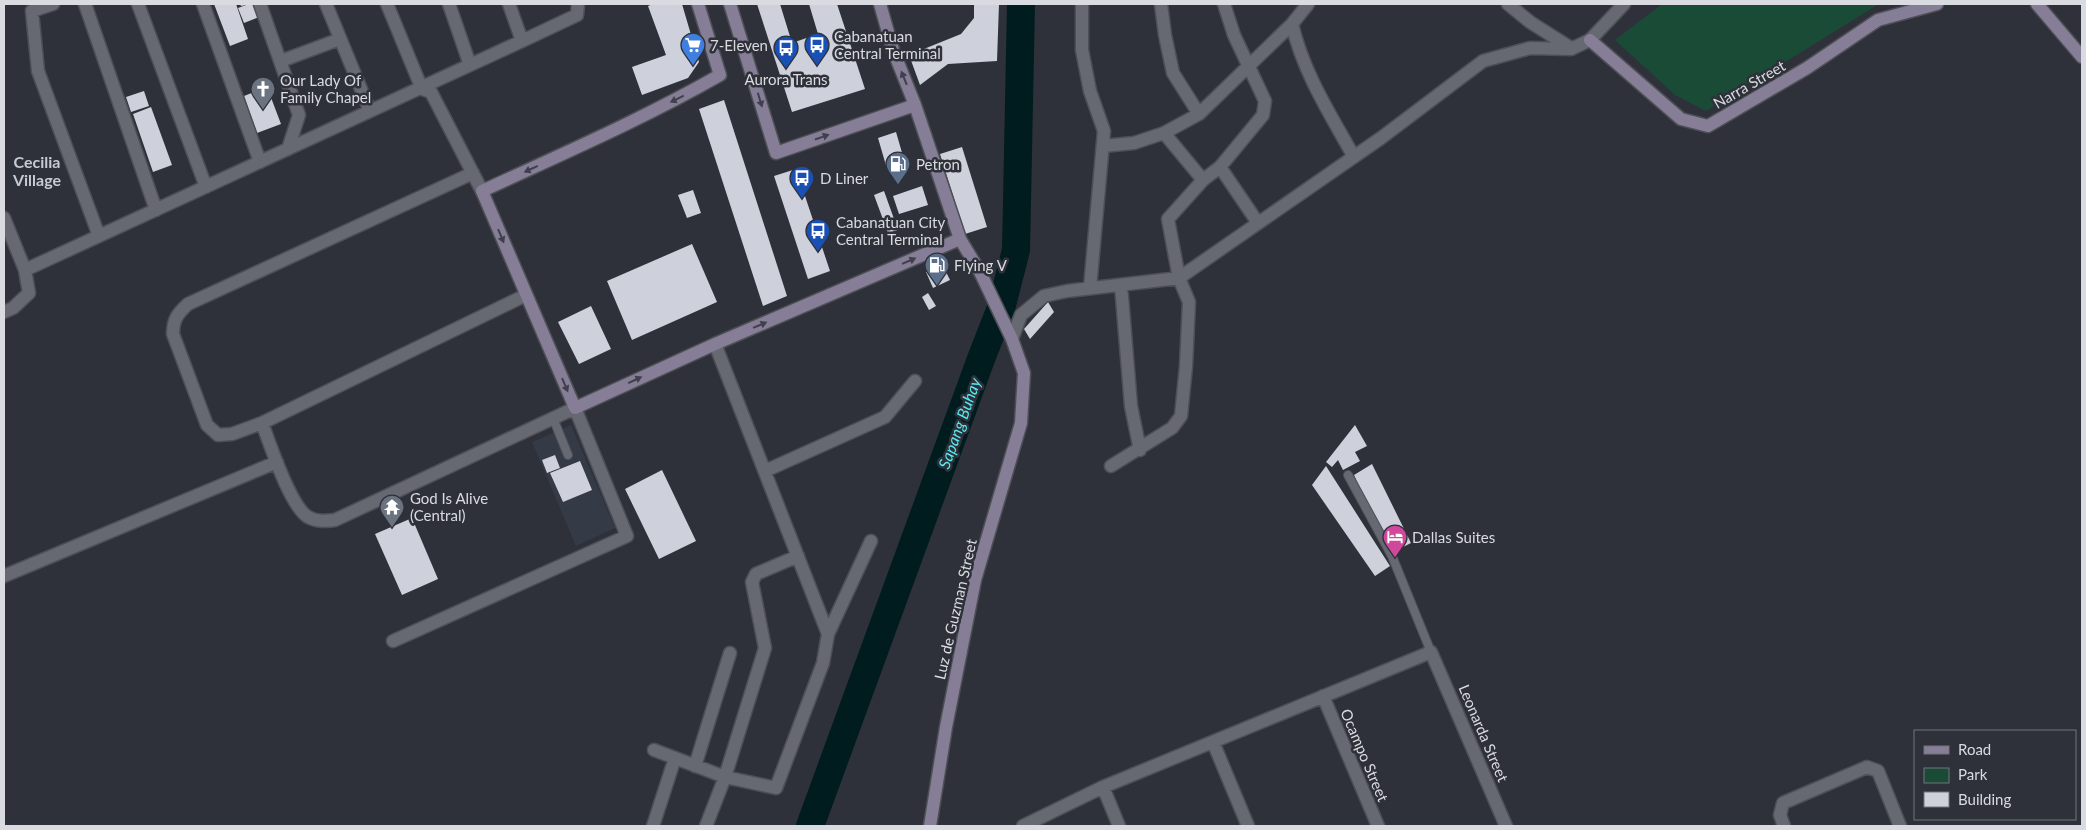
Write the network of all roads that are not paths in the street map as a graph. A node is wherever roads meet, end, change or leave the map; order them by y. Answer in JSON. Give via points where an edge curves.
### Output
{"nodes":[{"id":1,"x":53,"y":4,"type":"edge"},
{"id":2,"x":85,"y":4,"type":"edge"},
{"id":3,"x":138,"y":4,"type":"edge"},
{"id":4,"x":203,"y":4,"type":"edge"},
{"id":5,"x":260,"y":4,"type":"edge"},
{"id":6,"x":326,"y":4,"type":"edge"},
{"id":7,"x":387,"y":4,"type":"edge"},
{"id":8,"x":449,"y":4,"type":"edge"},
{"id":9,"x":509,"y":4,"type":"edge"},
{"id":10,"x":578,"y":4,"type":"edge"},
{"id":11,"x":698,"y":4,"type":"edge"},
{"id":12,"x":730,"y":4,"type":"edge"},
{"id":13,"x":880,"y":4,"type":"edge"},
{"id":14,"x":1082,"y":4,"type":"edge"},
{"id":15,"x":1162,"y":4,"type":"edge"},
{"id":16,"x":1308,"y":4,"type":"edge"},
{"id":17,"x":1508,"y":4,"type":"edge"},
{"id":18,"x":1624,"y":4,"type":"edge"},
{"id":19,"x":1937,"y":4,"type":"edge"},
{"id":20,"x":2038,"y":4,"type":"edge"},
{"id":21,"x":1228,"y":6,"type":"edge"},
{"id":22,"x":1292,"y":24,"type":"junction"},
{"id":23,"x":340,"y":39,"type":"junction"},
{"id":24,"x":1590,"y":40,"type":"junction"},
{"id":25,"x":522,"y":41,"type":"junction"},
{"id":26,"x":1571,"y":48,"type":"junction"},
{"id":27,"x":2082,"y":57,"type":"edge"},
{"id":28,"x":280,"y":61,"type":"junction"},
{"id":29,"x":1250,"y":65,"type":"junction"},
{"id":30,"x":470,"y":66,"type":"junction"},
{"id":31,"x":422,"y":89,"type":"junction"},
{"id":32,"x":915,"y":106,"type":"junction"},
{"id":33,"x":370,"y":111,"type":"junction"},
{"id":34,"x":1199,"y":114,"type":"junction"},
{"id":35,"x":1164,"y":133,"type":"junction"},
{"id":36,"x":1103,"y":146,"type":"junction"},
{"id":37,"x":288,"y":149,"type":"junction"},
{"id":38,"x":1354,"y":157,"type":"junction"},
{"id":39,"x":260,"y":162,"type":"junction"},
{"id":40,"x":1220,"y":167,"type":"junction"},
{"id":41,"x":472,"y":173,"type":"junction"},
{"id":42,"x":1203,"y":180,"type":"junction"},
{"id":43,"x":206,"y":187,"type":"junction"},
{"id":44,"x":482,"y":191,"type":"junction"},
{"id":45,"x":156,"y":210,"type":"junction"},
{"id":46,"x":4,"y":218,"type":"edge"},
{"id":47,"x":1258,"y":222,"type":"junction"},
{"id":48,"x":99,"y":236,"type":"junction"},
{"id":49,"x":960,"y":239,"type":"junction"},
{"id":50,"x":24,"y":270,"type":"junction"},
{"id":51,"x":1179,"y":278,"type":"junction"},
{"id":52,"x":1121,"y":285,"type":"junction"},
{"id":53,"x":1090,"y":288,"type":"junction"},
{"id":54,"x":526,"y":295,"type":"junction"},
{"id":55,"x":4,"y":312,"type":"edge"},
{"id":56,"x":1012,"y":339,"type":"junction"},
{"id":57,"x":715,"y":344,"type":"junction"},
{"id":58,"x":915,"y":381,"type":"dead end"},
{"id":59,"x":575,"y":408,"type":"junction"},
{"id":60,"x":553,"y":418,"type":"junction"},
{"id":61,"x":262,"y":423,"type":"junction"},
{"id":62,"x":1140,"y":450,"type":"junction"},
{"id":63,"x":568,"y":455,"type":"dead end"},
{"id":64,"x":277,"y":462,"type":"junction"},
{"id":65,"x":1112,"y":466,"type":"dead end"},
{"id":66,"x":765,"y":471,"type":"junction"},
{"id":67,"x":1348,"y":475,"type":"dead end"},
{"id":68,"x":871,"y":541,"type":"dead end"},
{"id":69,"x":798,"y":556,"type":"junction"},
{"id":70,"x":4,"y":576,"type":"edge"},
{"id":71,"x":828,"y":634,"type":"junction"},
{"id":72,"x":393,"y":641,"type":"dead end"},
{"id":73,"x":1431,"y":652,"type":"junction"},
{"id":74,"x":730,"y":653,"type":"dead end"},
{"id":75,"x":1323,"y":696,"type":"junction"},
{"id":76,"x":1213,"y":742,"type":"junction"},
{"id":77,"x":654,"y":750,"type":"dead end"},
{"id":78,"x":675,"y":758,"type":"junction"},
{"id":79,"x":695,"y":766,"type":"junction"},
{"id":80,"x":725,"y":778,"type":"junction"},
{"id":81,"x":1103,"y":787,"type":"junction"},
{"id":82,"x":653,"y":826,"type":"edge"},
{"id":83,"x":706,"y":826,"type":"edge"},
{"id":84,"x":930,"y":826,"type":"edge"},
{"id":85,"x":1023,"y":826,"type":"edge"},
{"id":86,"x":1119,"y":826,"type":"edge"},
{"id":87,"x":1248,"y":826,"type":"edge"},
{"id":88,"x":1378,"y":826,"type":"edge"},
{"id":89,"x":1506,"y":826,"type":"edge"},
{"id":90,"x":1784,"y":826,"type":"edge"},
{"id":91,"x":1900,"y":826,"type":"edge"}],
"edges":[{"from":1,"to":48,"type":"street","via":[[32,11],[38,71]]},
{"from":2,"to":45,"type":"street"},
{"from":3,"to":43,"type":"street"},
{"from":4,"to":39,"type":"street"},
{"from":5,"to":28,"type":"street"},
{"from":6,"to":23,"type":"street"},
{"from":7,"to":31,"type":"street"},
{"from":8,"to":30,"type":"street"},
{"from":9,"to":25,"type":"street"},
{"from":10,"to":25,"type":"street","via":[[577,15]]},
{"from":11,"to":44,"type":"street","one_way":true,"via":[[720,75],[602,136]]},
{"from":12,"to":32,"type":"street","one_way":true,"via":[[776,153]]},
{"from":32,"to":13,"type":"street","one_way":true,"via":[[893,50]]},
{"from":14,"to":36,"type":"street","via":[[1082,50],[1090,91],[1104,131]]},
{"from":15,"to":34,"type":"street","via":[[1174,73]]},
{"from":16,"to":22,"type":"street"},
{"from":17,"to":26,"type":"street"},
{"from":18,"to":24,"type":"street"},
{"from":19,"to":24,"type":"street","name":"Narra Street","via":[[1878,20],[1807,68],[1708,126],[1682,119]]},
{"from":20,"to":27,"type":"street"},
{"from":21,"to":29,"type":"street","via":[[1234,35]]},
{"from":22,"to":29,"type":"street"},
{"from":22,"to":38,"type":"street","via":[[1298,52]]},
{"from":23,"to":28,"type":"street"},
{"from":23,"to":33,"type":"street"},
{"from":24,"to":26,"type":"street"},
{"from":25,"to":30,"type":"street"},
{"from":26,"to":38,"type":"street","via":[[1530,48],[1483,61]]},
{"from":28,"to":37,"type":"street","via":[[299,116]]},
{"from":29,"to":34,"type":"street"},
{"from":29,"to":40,"type":"street","via":[[1265,101],[1263,115]]},
{"from":30,"to":31,"type":"street"},
{"from":31,"to":33,"type":"street"},
{"from":31,"to":41,"type":"street","via":[[431,92]]},
{"from":32,"to":49,"type":"street"},
{"from":33,"to":37,"type":"street"},
{"from":34,"to":35,"type":"street"},
{"from":35,"to":36,"type":"street","via":[[1122,146]]},
{"from":35,"to":42,"type":"street"},
{"from":36,"to":53,"type":"street"},
{"from":37,"to":39,"type":"street"},
{"from":38,"to":47,"type":"street"},
{"from":39,"to":43,"type":"street"},
{"from":40,"to":42,"type":"street"},
{"from":40,"to":47,"type":"street"},
{"from":41,"to":44,"type":"street"},
{"from":41,"to":61,"type":"street","via":[[188,304],[178,313],[173,334],[207,425],[218,435],[232,434]]},
{"from":42,"to":51,"type":"street","via":[[1168,219]]},
{"from":43,"to":45,"type":"street"},
{"from":44,"to":54,"type":"street","one_way":true},
{"from":45,"to":48,"type":"street"},
{"from":46,"to":50,"type":"street"},
{"from":47,"to":51,"type":"street"},
{"from":48,"to":50,"type":"street"},
{"from":49,"to":56,"type":"street","via":[[980,272]]},
{"from":57,"to":49,"type":"street","one_way":true},
{"from":50,"to":55,"type":"street","via":[[28,293]]},
{"from":51,"to":52,"type":"street"},
{"from":51,"to":62,"type":"street","via":[[1189,302],[1180,416],[1172,428]]},
{"from":52,"to":53,"type":"street"},
{"from":52,"to":62,"type":"street","via":[[1131,406]]},
{"from":53,"to":56,"type":"street","via":[[1044,296],[1021,315]]},
{"from":54,"to":59,"type":"street","one_way":true},
{"from":54,"to":61,"type":"street"},
{"from":56,"to":84,"type":"street","name":"Luz de Guzman Street","via":[[1024,373],[1021,423],[975,580]]},
{"from":59,"to":57,"type":"street","one_way":true},
{"from":57,"to":66,"type":"street"},
{"from":58,"to":66,"type":"street","via":[[885,417]]},
{"from":59,"to":60,"type":"street"},
{"from":59,"to":72,"type":"street","via":[[627,536]]},
{"from":60,"to":63,"type":"lane"},
{"from":60,"to":64,"type":"street","via":[[335,520],[309,517],[297,506]]},
{"from":61,"to":64,"type":"street"},
{"from":62,"to":65,"type":"street"},
{"from":64,"to":70,"type":"street"},
{"from":66,"to":69,"type":"street"},
{"from":67,"to":73,"type":"lane","via":[[1392,556]]},
{"from":68,"to":71,"type":"street"},
{"from":69,"to":71,"type":"street"},
{"from":69,"to":80,"type":"street","via":[[756,574],[752,582],[765,648]]},
{"from":71,"to":80,"type":"street","via":[[823,664],[776,788]]},
{"from":73,"to":75,"type":"street"},
{"from":73,"to":89,"type":"street","name":"Leonarda Street"},
{"from":74,"to":79,"type":"street"},
{"from":75,"to":76,"type":"street"},
{"from":75,"to":88,"type":"street","name":"Ocampo Street"},
{"from":76,"to":81,"type":"street"},
{"from":76,"to":87,"type":"street"},
{"from":77,"to":78,"type":"street"},
{"from":78,"to":79,"type":"street"},
{"from":78,"to":82,"type":"street"},
{"from":79,"to":80,"type":"street"},
{"from":80,"to":83,"type":"street"},
{"from":81,"to":85,"type":"street"},
{"from":81,"to":86,"type":"street"},
{"from":90,"to":91,"type":"street","via":[[1780,815],[1783,802],[1867,767],[1878,771]]}]}
